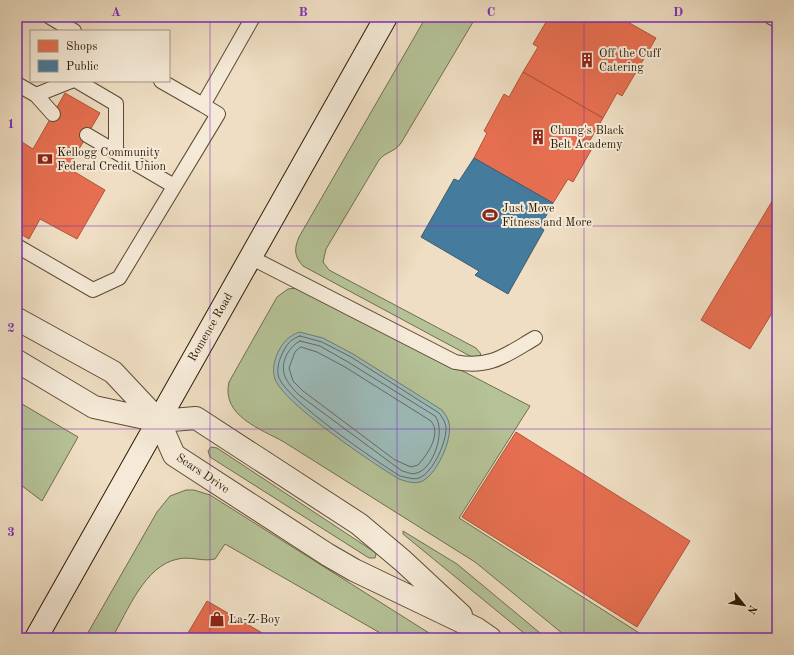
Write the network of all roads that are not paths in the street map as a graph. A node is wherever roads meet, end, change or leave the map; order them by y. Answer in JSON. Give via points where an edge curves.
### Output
{"nodes":[{"id":1,"x":50,"y":17,"type":"edge"},
{"id":2,"x":253,"y":17,"type":"edge"},
{"id":3,"x":386,"y":17,"type":"edge"},
{"id":4,"x":771,"y":17,"type":"edge"},
{"id":5,"x":777,"y":20,"type":"edge"},
{"id":6,"x":72,"y":30,"type":"edge"},
{"id":7,"x":68,"y":82,"type":"edge"},
{"id":8,"x":79,"y":82,"type":"edge"},
{"id":9,"x":163,"y":82,"type":"edge"},
{"id":10,"x":17,"y":84,"type":"edge"},
{"id":11,"x":36,"y":95,"type":"junction"},
{"id":12,"x":203,"y":105,"type":"junction"},
{"id":13,"x":52,"y":114,"type":"dead end"},
{"id":14,"x":88,"y":135,"type":"dead end"},
{"id":15,"x":116,"y":152,"type":"junction"},
{"id":16,"x":174,"y":186,"type":"junction"},
{"id":17,"x":17,"y":246,"type":"edge"},
{"id":18,"x":250,"y":257,"type":"junction"},
{"id":19,"x":17,"y":319,"type":"edge"},
{"id":20,"x":535,"y":338,"type":"dead end"},
{"id":21,"x":17,"y":361,"type":"edge"},
{"id":22,"x":159,"y":421,"type":"junction"},
{"id":23,"x":484,"y":634,"type":"edge"},
{"id":24,"x":36,"y":638,"type":"edge"}],
"edges":[{"from":1,"to":6,"type":"lane"},
{"from":2,"to":12,"type":"lane"},
{"from":3,"to":18,"type":"street","name":"Romence Road"},
{"from":4,"to":5,"type":"lane"},
{"from":7,"to":11,"type":"lane"},
{"from":8,"to":15,"type":"lane","via":[[116,104]]},
{"from":9,"to":12,"type":"lane"},
{"from":10,"to":11,"type":"lane"},
{"from":11,"to":13,"type":"lane"},
{"from":12,"to":16,"type":"lane","via":[[218,114]]},
{"from":14,"to":15,"type":"lane"},
{"from":15,"to":16,"type":"lane"},
{"from":16,"to":17,"type":"lane","via":[[119,278],[93,290]]},
{"from":18,"to":20,"type":"lane","via":[[455,362],[470,365],[486,364]]},
{"from":18,"to":22,"type":"street","name":"Romence Road"},
{"from":19,"to":22,"type":"street","via":[[113,372]]},
{"from":21,"to":22,"type":"street","via":[[94,407]]},
{"from":22,"to":23,"type":"street","name":"Sears Drive","via":[[174,455],[334,559]]},
{"from":22,"to":23,"type":"street","name":"Sears Drive","via":[[196,418],[330,505],[382,543]]},
{"from":22,"to":24,"type":"street","name":"Romence Road"}]}
